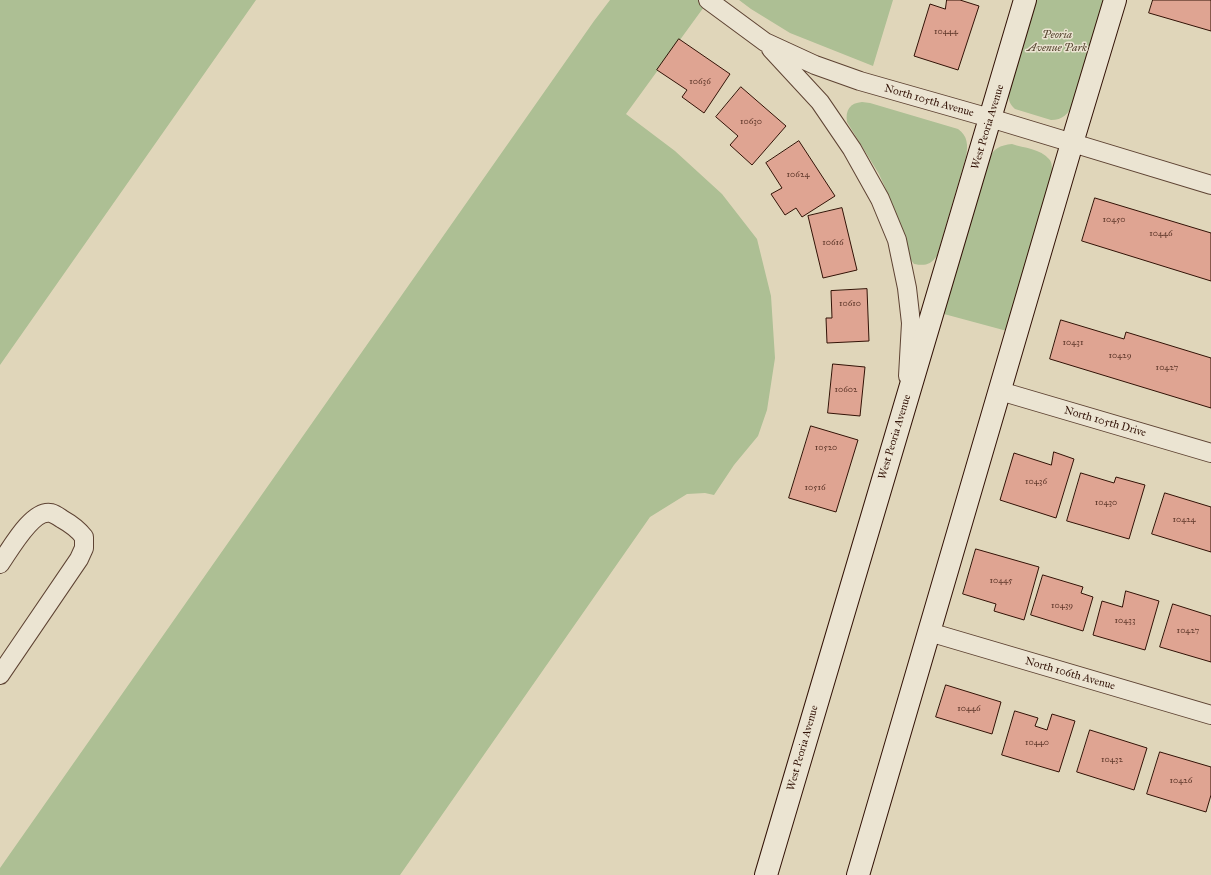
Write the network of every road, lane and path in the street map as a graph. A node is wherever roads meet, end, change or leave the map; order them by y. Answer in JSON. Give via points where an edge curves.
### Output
{"nodes":[{"id":1,"x":708,"y":0,"type":"edge"},
{"id":2,"x":1025,"y":0,"type":"edge"},
{"id":3,"x":1115,"y":0,"type":"edge"},
{"id":4,"x":765,"y":42,"type":"junction"},
{"id":5,"x":990,"y":118,"type":"junction"},
{"id":6,"x":1072,"y":142,"type":"junction"},
{"id":7,"x":1211,"y":185,"type":"edge"},
{"id":8,"x":1000,"y":391,"type":"junction"},
{"id":9,"x":907,"y":398,"type":"junction"},
{"id":10,"x":1211,"y":453,"type":"edge"},
{"id":11,"x":0,"y":564,"type":"edge"},
{"id":12,"x":929,"y":632,"type":"junction"},
{"id":13,"x":0,"y":675,"type":"edge"},
{"id":14,"x":1211,"y":715,"type":"edge"},
{"id":15,"x":766,"y":875,"type":"edge"},
{"id":16,"x":858,"y":875,"type":"edge"}],
"edges":[{"from":1,"to":4,"type":"street","name":"North 105th Avenue"},
{"from":2,"to":5,"type":"street","name":"West Peoria Avenue"},
{"from":3,"to":6,"type":"street"},
{"from":4,"to":5,"type":"street","name":"North 105th Avenue","via":[[815,65],[860,81]]},
{"from":4,"to":9,"type":"street","name":"North 105th Avenue","via":[[820,102],[852,149],[880,199],[897,240],[911,323]]},
{"from":5,"to":6,"type":"street","name":"North 105th Avenue"},
{"from":5,"to":9,"type":"street","name":"West Peoria Avenue"},
{"from":6,"to":7,"type":"street","name":"North 105th Avenue"},
{"from":6,"to":8,"type":"street"},
{"from":8,"to":10,"type":"street","name":"North 105th Drive"},
{"from":8,"to":12,"type":"street"},
{"from":9,"to":15,"type":"street","name":"West Peoria Avenue"},
{"from":11,"to":13,"type":"street","via":[[29,523],[40,514],[51,513],[79,530],[84,536],[84,548],[79,559]]},
{"from":12,"to":14,"type":"street","name":"North 106th Avenue"},
{"from":12,"to":16,"type":"street"}]}
